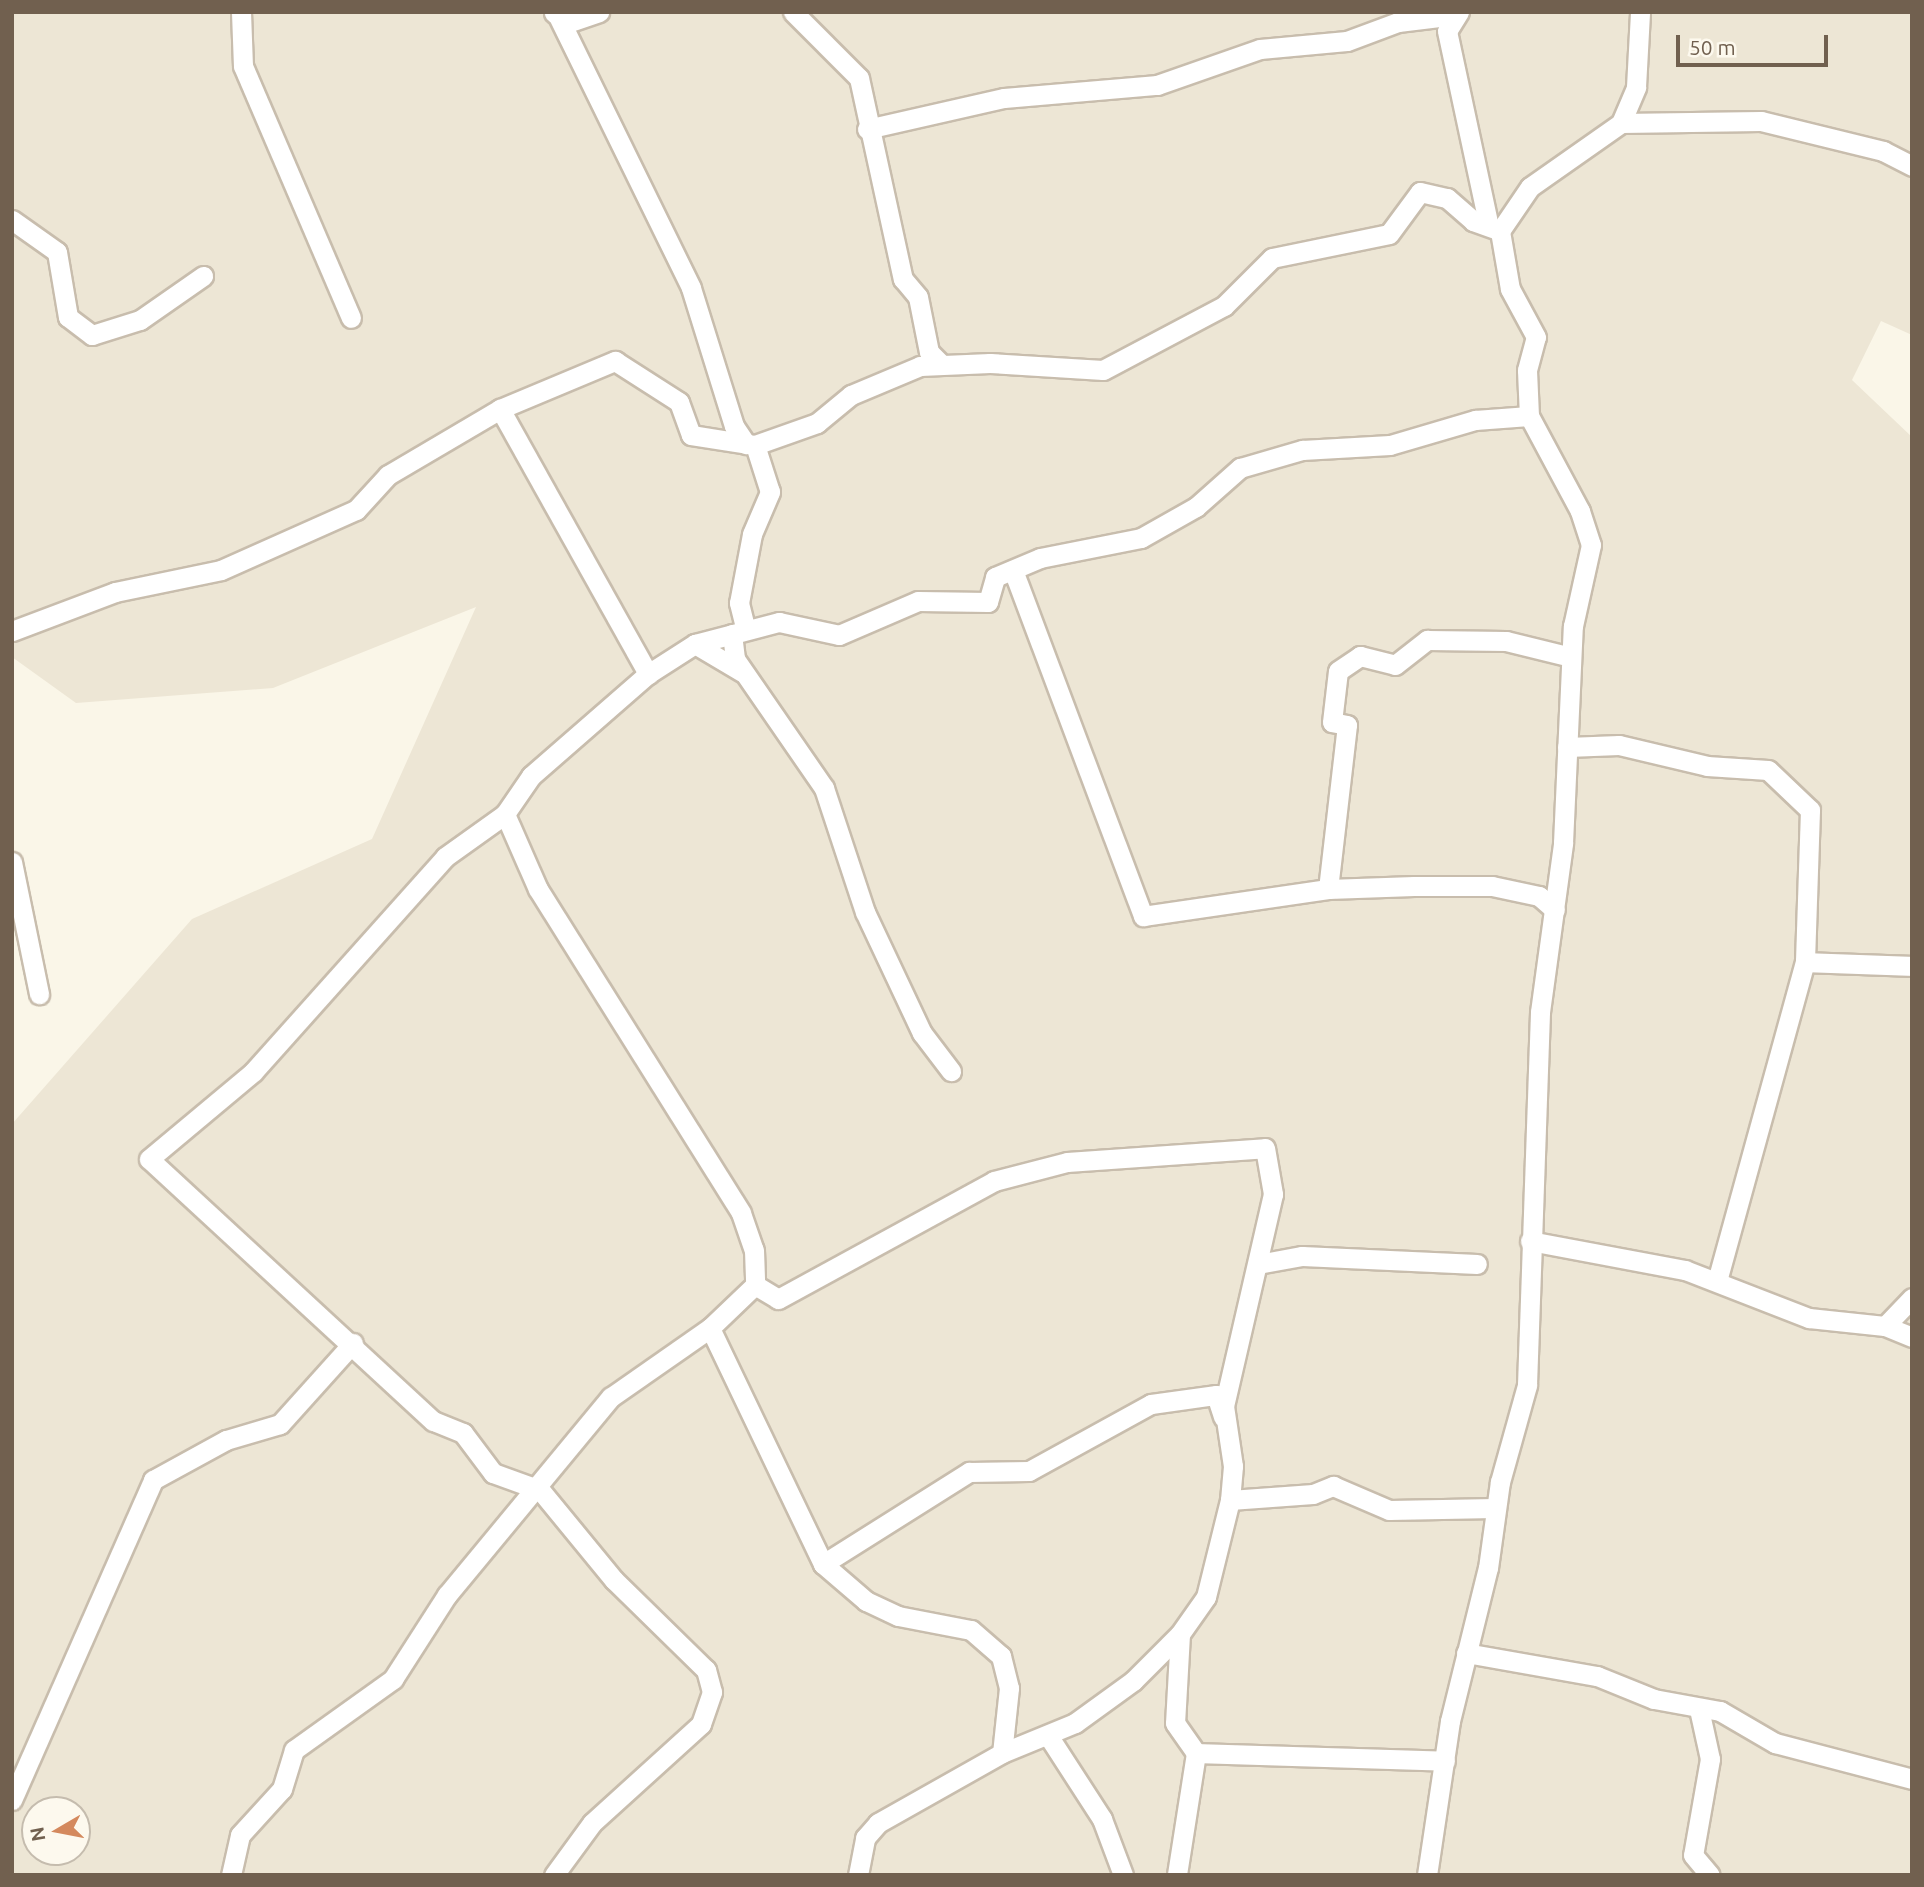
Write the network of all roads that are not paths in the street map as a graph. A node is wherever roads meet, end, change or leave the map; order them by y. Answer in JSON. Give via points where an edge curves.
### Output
{"nodes":[{"id":1,"x":241,"y":12,"type":"edge"},
{"id":2,"x":599,"y":12,"type":"edge"},
{"id":3,"x":793,"y":12,"type":"edge"},
{"id":4,"x":1640,"y":12,"type":"edge"},
{"id":5,"x":1457,"y":14,"type":"edge"},
{"id":6,"x":556,"y":15,"type":"edge"},
{"id":7,"x":1622,"y":123,"type":"junction"},
{"id":8,"x":867,"y":129,"type":"junction"},
{"id":9,"x":1912,"y":166,"type":"edge"},
{"id":10,"x":12,"y":219,"type":"edge"},
{"id":11,"x":1494,"y":227,"type":"junction"},
{"id":12,"x":203,"y":276,"type":"dead end"},
{"id":13,"x":351,"y":318,"type":"dead end"},
{"id":14,"x":930,"y":360,"type":"junction"},
{"id":15,"x":500,"y":409,"type":"junction"},
{"id":16,"x":1529,"y":416,"type":"junction"},
{"id":17,"x":754,"y":450,"type":"junction"},
{"id":18,"x":1013,"y":570,"type":"junction"},
{"id":19,"x":12,"y":631,"type":"edge"},
{"id":20,"x":739,"y":631,"type":"junction"},
{"id":21,"x":695,"y":644,"type":"junction"},
{"id":22,"x":1571,"y":657,"type":"junction"},
{"id":23,"x":742,"y":672,"type":"junction"},
{"id":24,"x":648,"y":674,"type":"junction"},
{"id":25,"x":1567,"y":747,"type":"junction"},
{"id":26,"x":505,"y":814,"type":"junction"},
{"id":27,"x":12,"y":862,"type":"edge"},
{"id":28,"x":1328,"y":889,"type":"junction"},
{"id":29,"x":1555,"y":910,"type":"junction"},
{"id":30,"x":1805,"y":962,"type":"junction"},
{"id":31,"x":1912,"y":965,"type":"edge"},
{"id":32,"x":39,"y":994,"type":"dead end"},
{"id":33,"x":951,"y":1071,"type":"dead end"},
{"id":34,"x":1530,"y":1241,"type":"junction"},
{"id":35,"x":1477,"y":1264,"type":"dead end"},
{"id":36,"x":1258,"y":1265,"type":"junction"},
{"id":37,"x":1717,"y":1281,"type":"junction"},
{"id":38,"x":755,"y":1285,"type":"junction"},
{"id":39,"x":1912,"y":1298,"type":"edge"},
{"id":40,"x":1885,"y":1326,"type":"junction"},
{"id":41,"x":710,"y":1328,"type":"junction"},
{"id":42,"x":1912,"y":1337,"type":"edge"},
{"id":43,"x":353,"y":1343,"type":"junction"},
{"id":44,"x":1224,"y":1421,"type":"junction"},
{"id":45,"x":540,"y":1490,"type":"junction"},
{"id":46,"x":1230,"y":1500,"type":"junction"},
{"id":47,"x":1495,"y":1508,"type":"junction"},
{"id":48,"x":823,"y":1564,"type":"junction"},
{"id":49,"x":1180,"y":1634,"type":"junction"},
{"id":50,"x":1466,"y":1653,"type":"junction"},
{"id":51,"x":1699,"y":1709,"type":"junction"},
{"id":52,"x":1049,"y":1737,"type":"junction"},
{"id":53,"x":1002,"y":1753,"type":"junction"},
{"id":54,"x":1196,"y":1753,"type":"junction"},
{"id":55,"x":1445,"y":1761,"type":"junction"},
{"id":56,"x":1912,"y":1779,"type":"edge"},
{"id":57,"x":12,"y":1800,"type":"edge"},
{"id":58,"x":231,"y":1875,"type":"edge"},
{"id":59,"x":554,"y":1875,"type":"edge"},
{"id":60,"x":858,"y":1875,"type":"edge"},
{"id":61,"x":1123,"y":1875,"type":"edge"},
{"id":62,"x":1177,"y":1875,"type":"edge"},
{"id":63,"x":1427,"y":1875,"type":"edge"},
{"id":64,"x":1710,"y":1875,"type":"edge"}],
"edges":[{"from":1,"to":13,"type":"street","via":[[243,66]]},
{"from":2,"to":6,"type":"street"},
{"from":3,"to":8,"type":"street","via":[[855,72]]},
{"from":4,"to":7,"type":"street","via":[[1636,87]]},
{"from":5,"to":8,"type":"street","via":[[1398,22],[1347,41],[1261,49],[1157,85],[1004,98]]},
{"from":5,"to":11,"type":"street","via":[[1448,43]]},
{"from":6,"to":17,"type":"street","via":[[632,156],[691,288],[734,426]]},
{"from":7,"to":9,"type":"street","via":[[1761,121],[1883,151]]},
{"from":7,"to":11,"type":"street","via":[[1530,187]]},
{"from":8,"to":14,"type":"street","via":[[903,279],[923,310]]},
{"from":10,"to":12,"type":"street","via":[[57,252],[68,317],[92,335],[140,320]]},
{"from":11,"to":14,"type":"street","via":[[1474,221],[1447,198],[1420,192],[1389,234],[1272,258],[1224,306],[1103,370]]},
{"from":11,"to":16,"type":"street","via":[[1510,289],[1536,337],[1527,370]]},
{"from":14,"to":17,"type":"street","via":[[851,395],[793,433]]},
{"from":15,"to":17,"type":"street","via":[[615,361],[679,402],[691,435]]},
{"from":15,"to":19,"type":"street","via":[[388,475],[356,510],[221,570],[115,592]]},
{"from":15,"to":24,"type":"street"},
{"from":16,"to":18,"type":"street","via":[[1475,420],[1390,445],[1302,450],[1262,461],[1240,468],[1196,507],[1141,538]]},
{"from":16,"to":22,"type":"street","via":[[1591,534]]},
{"from":17,"to":20,"type":"street","via":[[770,492],[752,534],[739,603]]},
{"from":18,"to":20,"type":"street","via":[[995,577],[988,602],[918,601],[839,635],[779,622]]},
{"from":18,"to":28,"type":"street","via":[[1143,916]]},
{"from":20,"to":21,"type":"street"},
{"from":20,"to":23,"type":"street"},
{"from":21,"to":23,"type":"street"},
{"from":21,"to":24,"type":"street"},
{"from":22,"to":25,"type":"street"},
{"from":22,"to":28,"type":"street","via":[[1506,641],[1427,640],[1395,665],[1360,656],[1338,671],[1332,722],[1347,725]]},
{"from":23,"to":33,"type":"street","via":[[824,788],[865,912],[922,1033]]},
{"from":24,"to":26,"type":"street","via":[[531,776]]},
{"from":25,"to":29,"type":"street"},
{"from":25,"to":30,"type":"street","via":[[1619,744],[1707,766],[1768,770],[1810,810]]},
{"from":26,"to":38,"type":"street","via":[[538,888],[741,1213],[754,1250]]},
{"from":26,"to":43,"type":"street","via":[[445,857],[253,1072],[149,1159]]},
{"from":27,"to":32,"type":"street"},
{"from":28,"to":29,"type":"street","via":[[1492,886],[1539,896]]},
{"from":29,"to":34,"type":"street","via":[[1541,1012]]},
{"from":30,"to":31,"type":"street"},
{"from":30,"to":37,"type":"street"},
{"from":34,"to":37,"type":"street","via":[[1648,1261]]},
{"from":34,"to":47,"type":"street","via":[[1527,1385]]},
{"from":35,"to":36,"type":"street","via":[[1302,1256]]},
{"from":36,"to":38,"type":"street","via":[[1273,1194],[1265,1148],[1067,1162],[994,1181],[778,1298]]},
{"from":36,"to":44,"type":"street"},
{"from":37,"to":40,"type":"street","via":[[1809,1318]]},
{"from":38,"to":41,"type":"street"},
{"from":39,"to":40,"type":"street"},
{"from":40,"to":42,"type":"street"},
{"from":41,"to":45,"type":"street","via":[[611,1397]]},
{"from":41,"to":48,"type":"street"},
{"from":43,"to":45,"type":"street","via":[[433,1421],[463,1433],[493,1473]]},
{"from":43,"to":57,"type":"street","via":[[280,1424],[226,1440],[153,1480]]},
{"from":44,"to":46,"type":"street","via":[[1233,1466]]},
{"from":44,"to":48,"type":"street","via":[[1216,1395],[1151,1404],[1029,1471],[969,1472]]},
{"from":45,"to":58,"type":"street","via":[[447,1595],[393,1679],[294,1750],[282,1789],[240,1835]]},
{"from":45,"to":59,"type":"street","via":[[614,1580],[706,1670],[712,1692],[701,1724],[592,1823]]},
{"from":46,"to":47,"type":"street","via":[[1314,1494],[1333,1486],[1389,1510]]},
{"from":46,"to":49,"type":"street","via":[[1206,1597]]},
{"from":47,"to":50,"type":"street"},
{"from":48,"to":53,"type":"street","via":[[866,1601],[898,1616],[971,1630],[1001,1656],[1009,1688]]},
{"from":49,"to":52,"type":"street","via":[[1133,1681]]},
{"from":49,"to":54,"type":"street","via":[[1175,1723]]},
{"from":50,"to":51,"type":"street","via":[[1597,1676]]},
{"from":50,"to":55,"type":"street"},
{"from":51,"to":56,"type":"street","via":[[1720,1712],[1775,1743]]},
{"from":51,"to":64,"type":"street","via":[[1710,1759],[1693,1855]]},
{"from":52,"to":53,"type":"street"},
{"from":52,"to":61,"type":"street","via":[[1102,1819]]},
{"from":53,"to":60,"type":"street","via":[[878,1823],[865,1839]]},
{"from":54,"to":55,"type":"street"},
{"from":54,"to":62,"type":"street"},
{"from":55,"to":63,"type":"street"}]}
